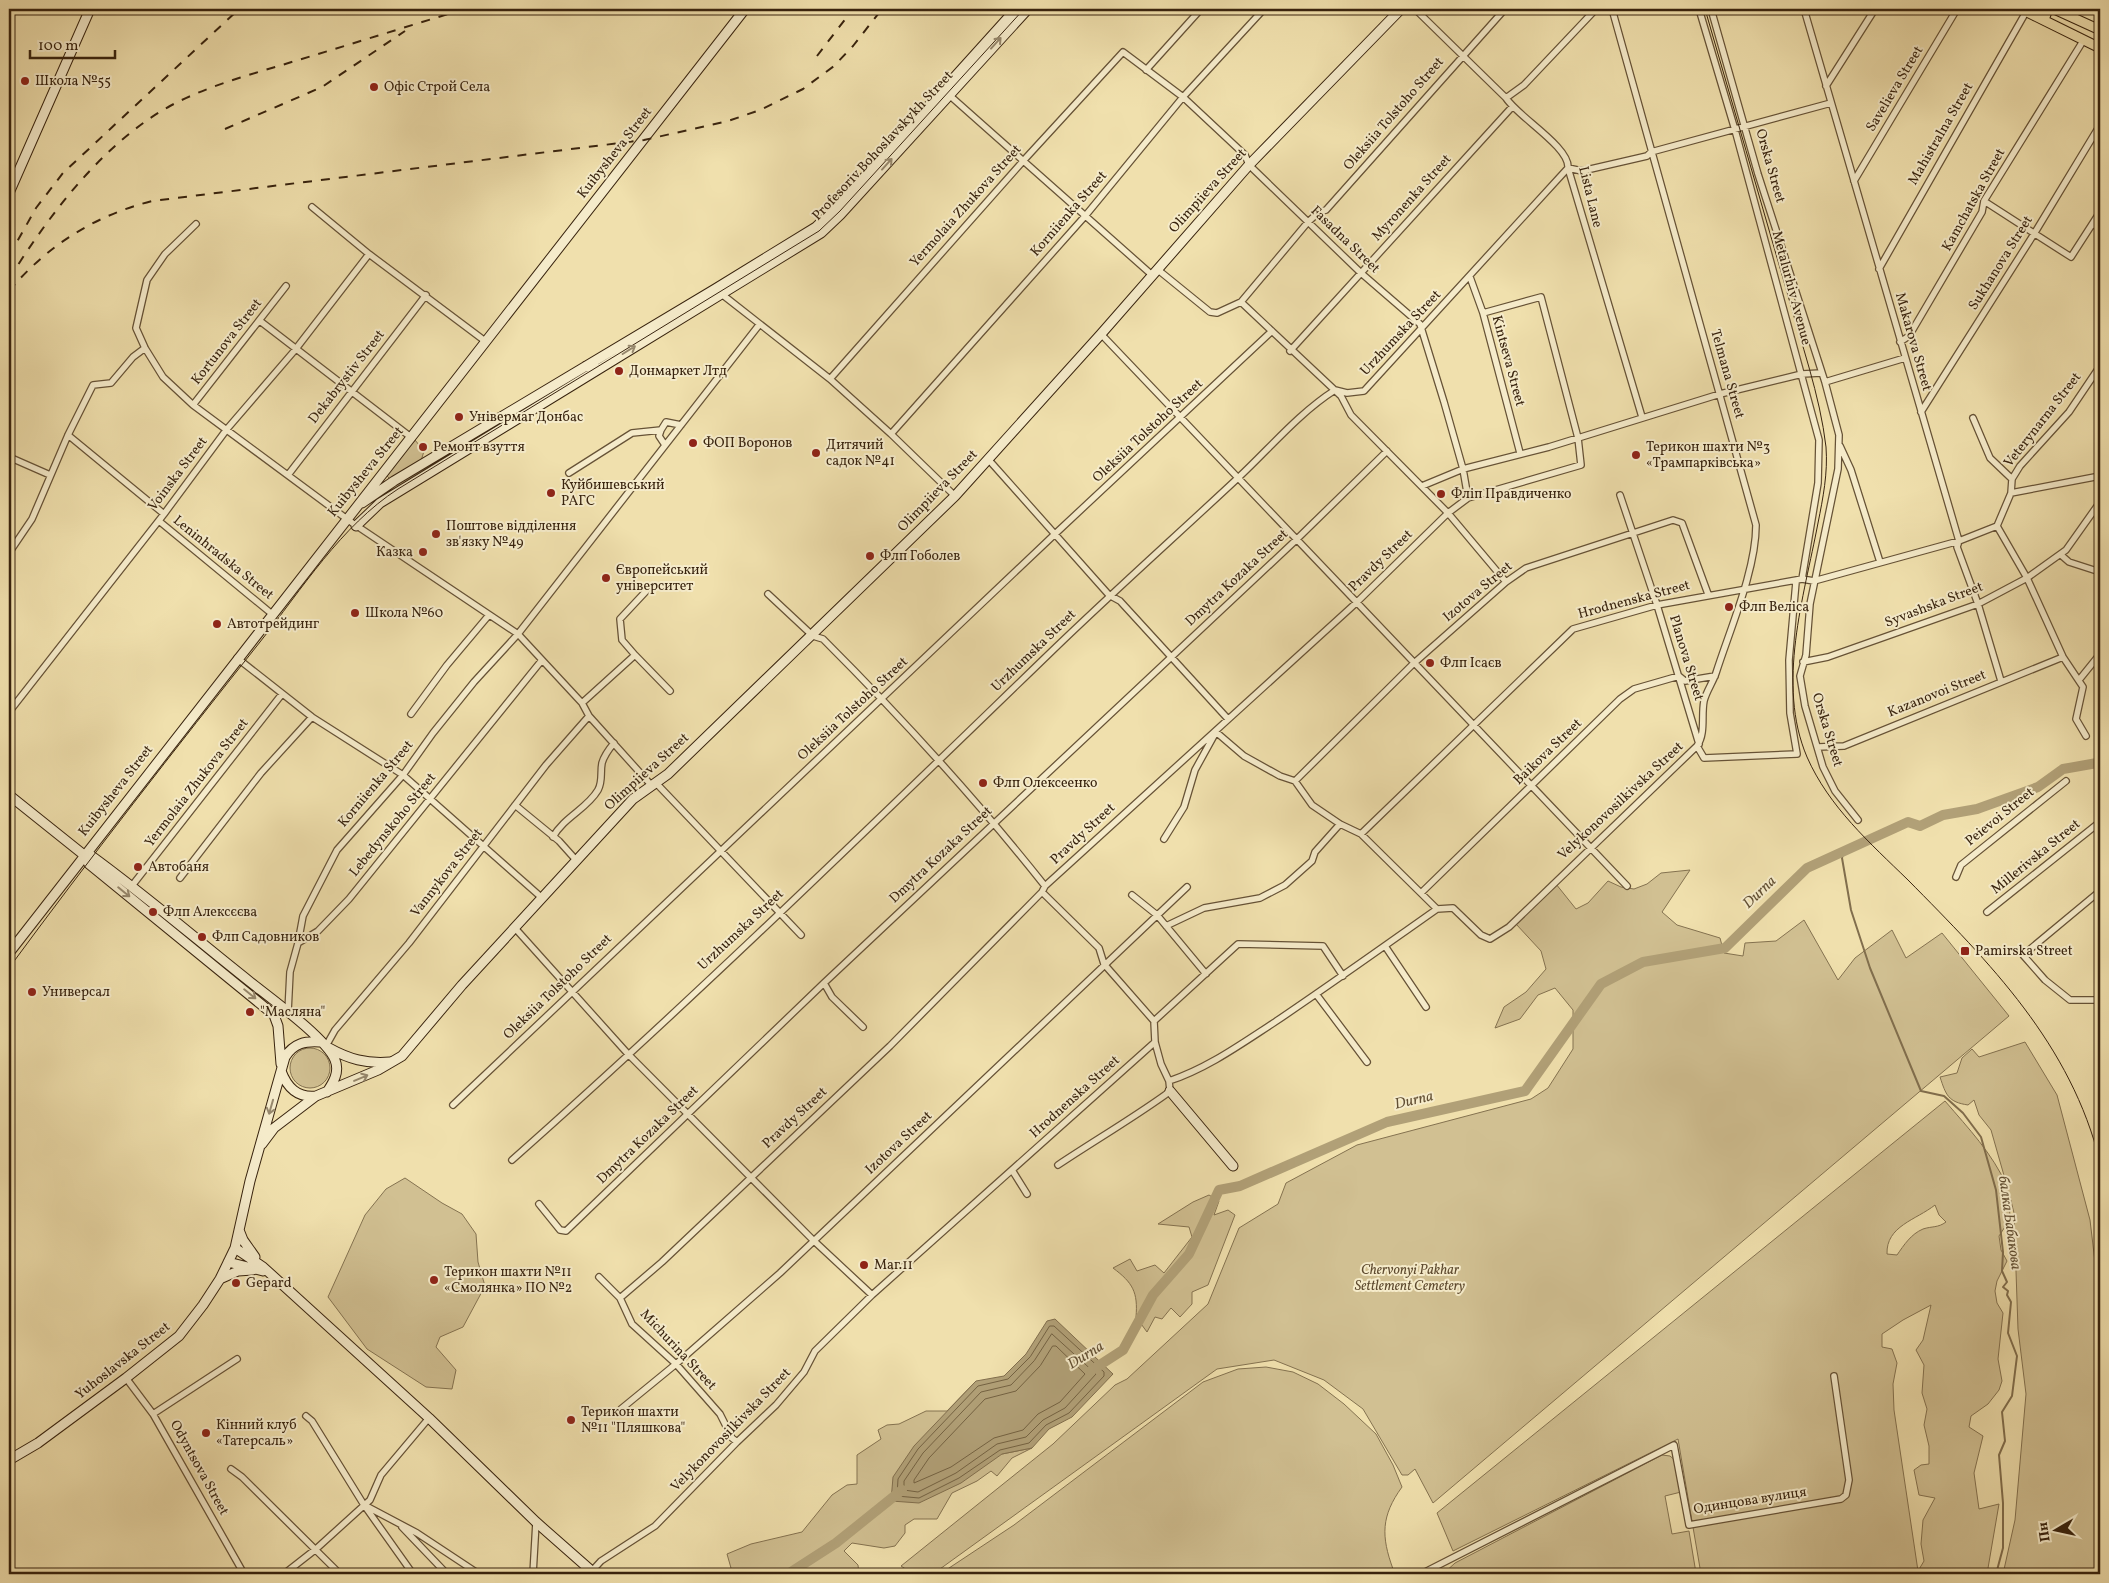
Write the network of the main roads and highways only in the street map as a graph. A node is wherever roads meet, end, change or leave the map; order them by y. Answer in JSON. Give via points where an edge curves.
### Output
{"nodes":[{"id":1,"x":90,"y":9,"type":"edge"},
{"id":2,"x":745,"y":9,"type":"edge"},
{"id":3,"x":1016,"y":9,"type":"edge"},
{"id":4,"x":1028,"y":9,"type":"edge"},
{"id":5,"x":1401,"y":9,"type":"edge"},
{"id":6,"x":2048,"y":9,"type":"edge"},
{"id":7,"x":2056,"y":10,"type":"edge"},
{"id":8,"x":2028,"y":12,"type":"edge"},
{"id":9,"x":2052,"y":25,"type":"junction"},
{"id":10,"x":2100,"y":30,"type":"edge"},
{"id":11,"x":2100,"y":48,"type":"edge"},
{"id":12,"x":945,"y":92,"type":"junction"},
{"id":13,"x":9,"y":193,"type":"edge"},
{"id":14,"x":718,"y":292,"type":"junction"},
{"id":15,"x":586,"y":366,"type":"junction"},
{"id":16,"x":599,"y":369,"type":"junction"},
{"id":17,"x":356,"y":507,"type":"junction"},
{"id":18,"x":356,"y":526,"type":"road end"},
{"id":19,"x":9,"y":795,"type":"edge"},
{"id":20,"x":85,"y":858,"type":"junction"},
{"id":21,"x":9,"y":953,"type":"edge"},
{"id":22,"x":325,"y":1045,"type":"junction"},
{"id":23,"x":395,"y":1062,"type":"junction"},
{"id":24,"x":281,"y":1069,"type":"junction"},
{"id":25,"x":1170,"y":1091,"type":"road end"},
{"id":26,"x":327,"y":1092,"type":"junction"},
{"id":27,"x":316,"y":1096,"type":"junction"},
{"id":28,"x":262,"y":1144,"type":"junction"},
{"id":29,"x":1232,"y":1166,"type":"dead end"},
{"id":30,"x":239,"y":1228,"type":"junction"},
{"id":31,"x":235,"y":1248,"type":"junction"},
{"id":32,"x":228,"y":1262,"type":"junction"},
{"id":33,"x":265,"y":1271,"type":"junction"},
{"id":34,"x":220,"y":1279,"type":"junction"},
{"id":35,"x":9,"y":1460,"type":"edge"},
{"id":36,"x":592,"y":1573,"type":"edge"}],
"edges":[{"from":1,"to":13,"type":"main road"},
{"from":2,"to":17,"type":"main road","name":"Kuibysheva Street"},
{"from":3,"to":12,"type":"main road","name":"Profesoriv Bohoslavskykh Street"},
{"from":12,"to":4,"type":"main road","name":"Profesoriv Bohoslavskykh Street","one_way":true},
{"from":5,"to":23,"type":"main road","name":"Olimpiieva Street","via":[[1249,165],[955,496],[668,774],[633,800],[541,897]]},
{"from":6,"to":8,"type":"main road","via":[[2045,17]]},
{"from":7,"to":9,"type":"main road","via":[[2048,18]]},
{"from":7,"to":10,"type":"main road"},
{"from":8,"to":9,"type":"main road"},
{"from":9,"to":11,"type":"main road"},
{"from":12,"to":14,"type":"main road","name":"Profesoriv Bohoslavskykh Street","via":[[816,227]]},
{"from":14,"to":15,"type":"main road","name":"Profesoriv Bohoslavskykh Street"},
{"from":16,"to":14,"type":"main road","name":"Profesoriv Bohoslavskykh Street","one_way":true},
{"from":15,"to":16,"type":"main road"},
{"from":15,"to":17,"type":"main road","name":"Profesoriv Bohoslavskykh Street"},
{"from":16,"to":18,"type":"main road","name":"Profesoriv Bohoslavskykh Street","via":[[380,503]]},
{"from":17,"to":20,"type":"main road","name":"Kuibysheva Street"},
{"from":19,"to":20,"type":"main road"},
{"from":20,"to":21,"type":"main road","name":"Kuibysheva Street"},
{"from":20,"to":22,"type":"main road","via":[[90,855]]},
{"from":20,"to":24,"type":"main road","one_way":true,"via":[[274,1015],[278,1026]]},
{"from":22,"to":23,"type":"main road","via":[[355,1061]]},
{"from":22,"to":24,"type":"main road","via":[[303,1042],[296,1045],[285,1057]]},
{"from":22,"to":26,"type":"main road","via":[[336,1061],[337,1069]]},
{"from":26,"to":23,"type":"main road","one_way":true},
{"from":24,"to":27,"type":"main road","via":[[295,1092]]},
{"from":24,"to":28,"type":"main road","name":"Yuhoslavska Street","one_way":true},
{"from":25,"to":29,"type":"main road"},
{"from":26,"to":27,"type":"main road"},
{"from":27,"to":28,"type":"main road","via":[[274,1128]]},
{"from":28,"to":30,"type":"main road","name":"Yuhoslavska Street"},
{"from":30,"to":31,"type":"main road","name":"Yuhoslavska Street"},
{"from":30,"to":33,"type":"main road","via":[[243,1240]]},
{"from":31,"to":32,"type":"main road","name":"Yuhoslavska Street"},
{"from":31,"to":33,"type":"main road"},
{"from":32,"to":33,"type":"main road"},
{"from":32,"to":34,"type":"main road","name":"Yuhoslavska Street"},
{"from":33,"to":34,"type":"main road","via":[[238,1272]]},
{"from":33,"to":36,"type":"main road","via":[[429,1418]]},
{"from":34,"to":35,"type":"main road","name":"Yuhoslavska Street","via":[[179,1336],[38,1443]]}]}
